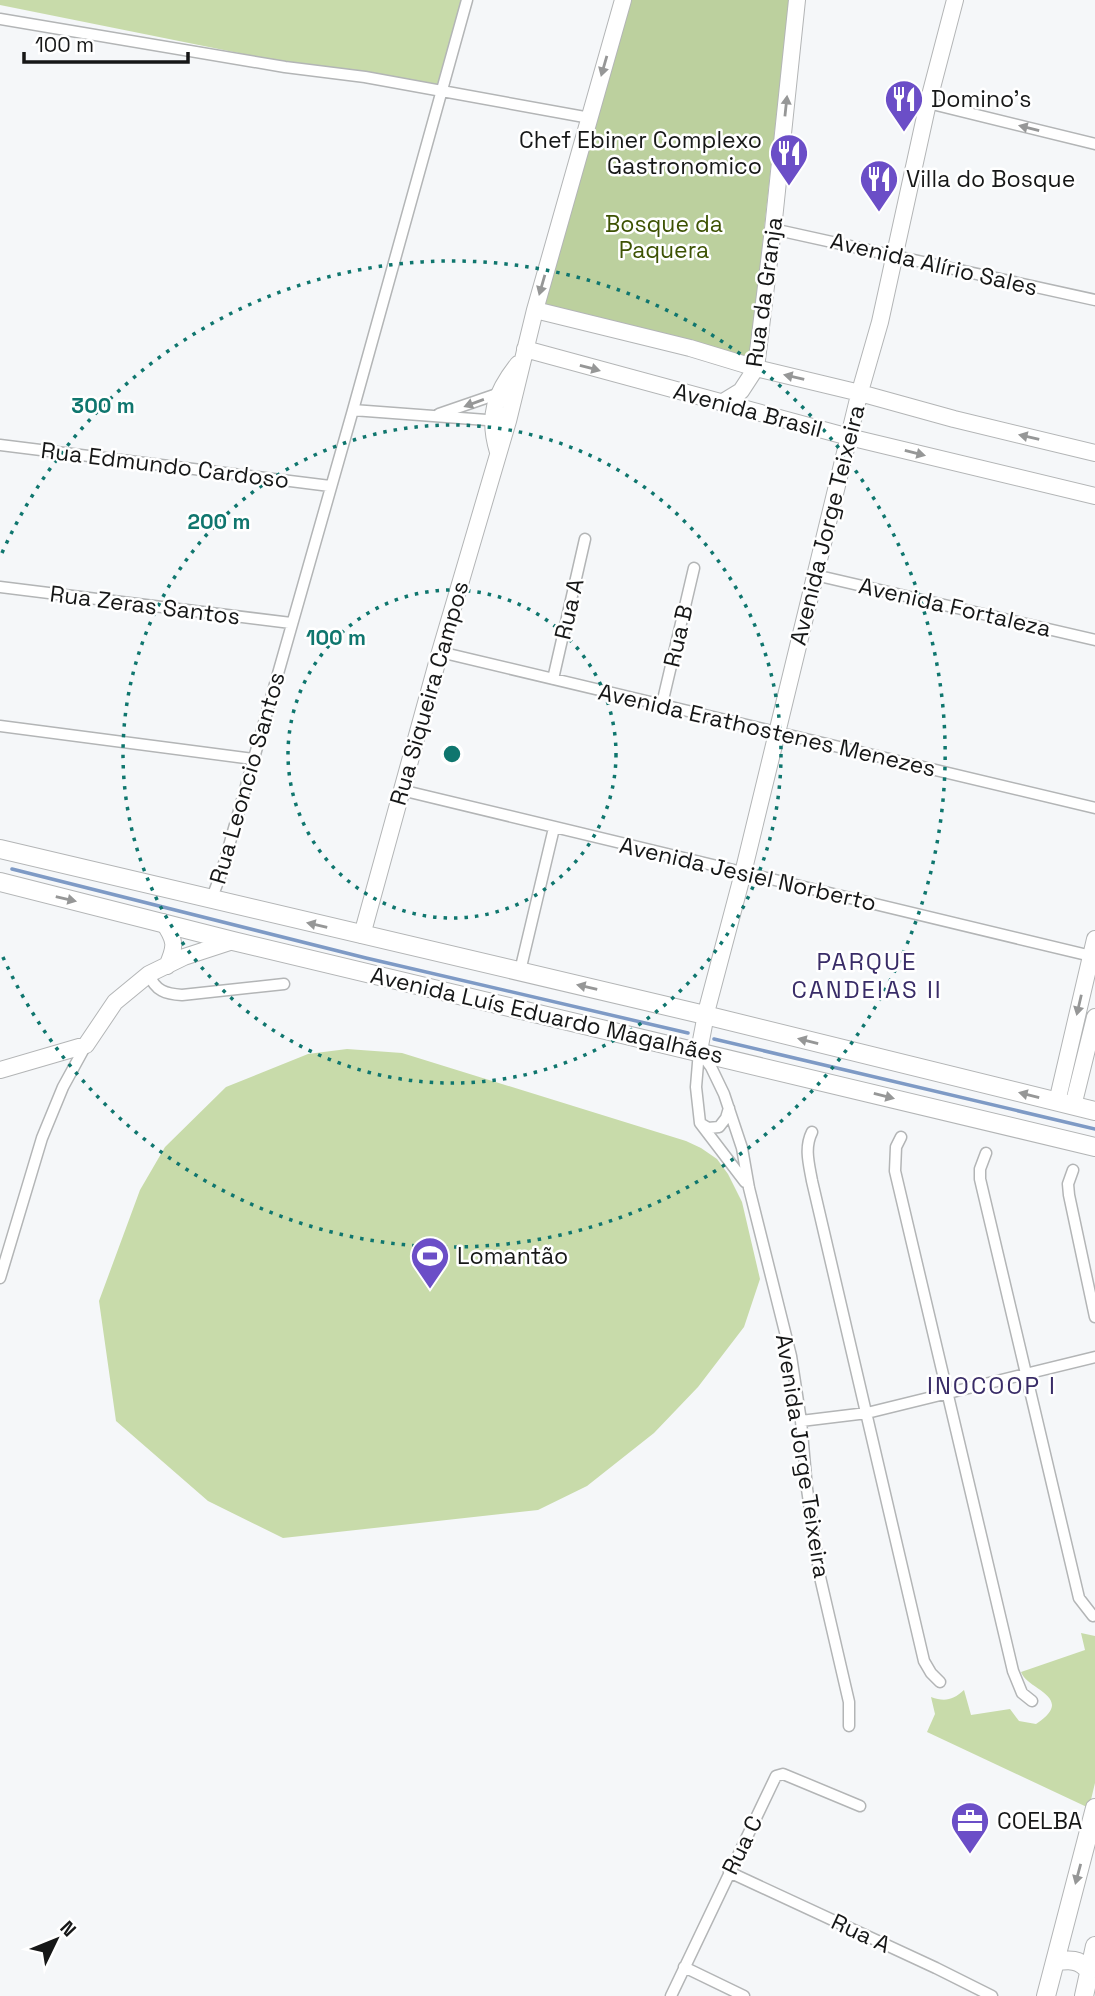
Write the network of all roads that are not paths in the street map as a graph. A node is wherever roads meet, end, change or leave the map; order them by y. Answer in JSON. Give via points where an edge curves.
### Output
{"nodes":[{"id":1,"x":467,"y":0,"type":"edge"},
{"id":2,"x":623,"y":0,"type":"edge"},
{"id":3,"x":797,"y":0,"type":"edge"},
{"id":4,"x":955,"y":0,"type":"edge"},
{"id":5,"x":0,"y":19,"type":"edge"},
{"id":6,"x":441,"y":92,"type":"junction"},
{"id":7,"x":928,"y":103,"type":"junction"},
{"id":8,"x":590,"y":118,"type":"junction"},
{"id":9,"x":1095,"y":144,"type":"edge"},
{"id":10,"x":774,"y":229,"type":"junction"},
{"id":11,"x":895,"y":255,"type":"junction"},
{"id":12,"x":1095,"y":300,"type":"edge"},
{"id":13,"x":535,"y":310,"type":"junction"},
{"id":14,"x":523,"y":355,"type":"junction"},
{"id":15,"x":756,"y":368,"type":"junction"},
{"id":16,"x":860,"y":393,"type":"junction"},
{"id":17,"x":507,"y":396,"type":"junction"},
{"id":18,"x":723,"y":402,"type":"junction"},
{"id":19,"x":352,"y":410,"type":"junction"},
{"id":20,"x":433,"y":416,"type":"junction"},
{"id":21,"x":500,"y":421,"type":"junction"},
{"id":22,"x":849,"y":437,"type":"junction"},
{"id":23,"x":0,"y":445,"type":"edge"},
{"id":24,"x":1095,"y":453,"type":"edge"},
{"id":25,"x":330,"y":486,"type":"junction"},
{"id":26,"x":1095,"y":496,"type":"edge"},
{"id":27,"x":585,"y":539,"type":"dead end"},
{"id":28,"x":694,"y":568,"type":"dead end"},
{"id":29,"x":815,"y":575,"type":"junction"},
{"id":30,"x":0,"y":587,"type":"edge"},
{"id":31,"x":291,"y":623,"type":"junction"},
{"id":32,"x":1095,"y":640,"type":"edge"},
{"id":33,"x":440,"y":652,"type":"junction"},
{"id":34,"x":552,"y":679,"type":"junction"},
{"id":35,"x":662,"y":704,"type":"junction"},
{"id":36,"x":0,"y":726,"type":"edge"},
{"id":37,"x":776,"y":733,"type":"junction"},
{"id":38,"x":253,"y":759,"type":"junction"},
{"id":39,"x":401,"y":790,"type":"junction"},
{"id":40,"x":1095,"y":808,"type":"edge"},
{"id":41,"x":555,"y":828,"type":"junction"},
{"id":42,"x":8,"y":851,"type":"edge"},
{"id":43,"x":743,"y":873,"type":"junction"},
{"id":44,"x":5,"y":884,"type":"edge"},
{"id":45,"x":211,"y":900,"type":"junction"},
{"id":46,"x":163,"y":922,"type":"junction"},
{"id":47,"x":362,"y":935,"type":"junction"},
{"id":48,"x":1095,"y":939,"type":"edge"},
{"id":49,"x":233,"y":941,"type":"junction"},
{"id":50,"x":1093,"y":956,"type":"edge"},
{"id":51,"x":166,"y":966,"type":"junction"},
{"id":52,"x":520,"y":971,"type":"junction"},
{"id":53,"x":149,"y":974,"type":"junction"},
{"id":54,"x":285,"y":984,"type":"dead end"},
{"id":55,"x":705,"y":1015,"type":"junction"},
{"id":56,"x":1095,"y":1017,"type":"edge"},
{"id":57,"x":86,"y":1045,"type":"junction"},
{"id":58,"x":699,"y":1055,"type":"junction"},
{"id":59,"x":0,"y":1070,"type":"edge"},
{"id":60,"x":1065,"y":1104,"type":"junction"},
{"id":61,"x":729,"y":1108,"type":"junction"},
{"id":62,"x":1095,"y":1111,"type":"edge"},
{"id":63,"x":700,"y":1123,"type":"junction"},
{"id":64,"x":812,"y":1132,"type":"dead end"},
{"id":65,"x":901,"y":1137,"type":"dead end"},
{"id":66,"x":1095,"y":1147,"type":"edge"},
{"id":67,"x":986,"y":1153,"type":"dead end"},
{"id":68,"x":1073,"y":1170,"type":"dead end"},
{"id":69,"x":749,"y":1188,"type":"junction"},
{"id":70,"x":0,"y":1278,"type":"edge"},
{"id":71,"x":1095,"y":1317,"type":"edge"},
{"id":72,"x":1095,"y":1357,"type":"edge"},
{"id":73,"x":1027,"y":1374,"type":"junction"},
{"id":74,"x":947,"y":1394,"type":"junction"},
{"id":75,"x":867,"y":1413,"type":"junction"},
{"id":76,"x":801,"y":1421,"type":"junction"},
{"id":77,"x":1093,"y":1616,"type":"dead end"},
{"id":78,"x":940,"y":1682,"type":"dead end"},
{"id":79,"x":1032,"y":1701,"type":"dead end"},
{"id":80,"x":849,"y":1726,"type":"dead end"},
{"id":81,"x":860,"y":1806,"type":"dead end"},
{"id":82,"x":1095,"y":1808,"type":"edge"},
{"id":83,"x":729,"y":1872,"type":"junction"},
{"id":84,"x":1095,"y":1947,"type":"edge"},
{"id":85,"x":1055,"y":1962,"type":"junction"},
{"id":86,"x":684,"y":1967,"type":"junction"},
{"id":87,"x":1089,"y":1988,"type":"edge"},
{"id":88,"x":671,"y":1996,"type":"edge"},
{"id":89,"x":744,"y":1996,"type":"edge"},
{"id":90,"x":992,"y":1996,"type":"edge"},
{"id":91,"x":1046,"y":1996,"type":"edge"}],
"edges":[{"from":1,"to":6,"type":"street","name":"Rua Leoncio Santos"},
{"from":2,"to":8,"type":"street","name":"Rua Siqueira Campos","one_way":true},
{"from":10,"to":3,"type":"street","name":"Rua da Granja","one_way":true},
{"from":4,"to":7,"type":"street","name":"Avenida Jorge Teixeira"},
{"from":5,"to":6,"type":"street"},
{"from":6,"to":8,"type":"street"},
{"from":6,"to":19,"type":"street","name":"Rua Leoncio Santos"},
{"from":9,"to":7,"type":"street","one_way":true},
{"from":7,"to":11,"type":"street","name":"Avenida Jorge Teixeira"},
{"from":8,"to":13,"type":"street","name":"Rua Siqueira Campos","one_way":true},
{"from":10,"to":11,"type":"street","name":"Avenida Alírio Sales"},
{"from":10,"to":15,"type":"street","name":"Rua da Granja"},
{"from":11,"to":12,"type":"street","name":"Avenida Alírio Sales"},
{"from":11,"to":16,"type":"street","name":"Avenida Jorge Teixeira"},
{"from":13,"to":14,"type":"street","name":"Rua Siqueira Campos"},
{"from":13,"to":15,"type":"street","name":"Avenida Brasil"},
{"from":14,"to":17,"type":"street","name":"Rua Siqueira Campos"},
{"from":14,"to":18,"type":"street","name":"Avenida Brasil","one_way":true},
{"from":16,"to":15,"type":"street","name":"Avenida Brasil","one_way":true},
{"from":15,"to":18,"type":"street","name":"Rua da Granja","via":[[741,391]]},
{"from":16,"to":22,"type":"street","name":"Avenida Jorge Teixeira"},
{"from":24,"to":16,"type":"street","name":"Avenida Brasil","one_way":true},
{"from":17,"to":20,"type":"street","one_way":true},
{"from":17,"to":21,"type":"street","name":"Rua Siqueira Campos","via":[[494,407]]},
{"from":18,"to":22,"type":"street","name":"Avenida Brasil"},
{"from":19,"to":20,"type":"street"},
{"from":19,"to":25,"type":"street","name":"Rua Leoncio Santos"},
{"from":20,"to":21,"type":"street"},
{"from":21,"to":33,"type":"street","name":"Rua Siqueira Campos","via":[[498,452]]},
{"from":22,"to":26,"type":"street","name":"Avenida Brasil","one_way":true},
{"from":22,"to":29,"type":"street","name":"Avenida Jorge Teixeira"},
{"from":23,"to":25,"type":"street","name":"Rua Edmundo Cardoso"},
{"from":25,"to":31,"type":"street","name":"Rua Leoncio Santos"},
{"from":27,"to":34,"type":"street","name":"Rua A"},
{"from":28,"to":35,"type":"street","name":"Rua B"},
{"from":29,"to":32,"type":"street","name":"Avenida Fortaleza"},
{"from":29,"to":37,"type":"street","name":"Avenida Jorge Teixeira"},
{"from":30,"to":31,"type":"street","name":"Rua Zeras Santos"},
{"from":31,"to":38,"type":"street","name":"Rua Leoncio Santos"},
{"from":33,"to":34,"type":"street","name":"Avenida Erathostenes Menezes"},
{"from":33,"to":39,"type":"street","name":"Rua Siqueira Campos"},
{"from":34,"to":35,"type":"street","name":"Avenida Erathostenes Menezes"},
{"from":35,"to":37,"type":"street","name":"Avenida Erathostenes Menezes"},
{"from":36,"to":38,"type":"street"},
{"from":37,"to":40,"type":"street","name":"Avenida Erathostenes Menezes"},
{"from":37,"to":43,"type":"street","name":"Avenida Jorge Teixeira"},
{"from":38,"to":45,"type":"street","name":"Rua Leoncio Santos"},
{"from":39,"to":41,"type":"street","name":"Avenida Jesiel Norberto"},
{"from":39,"to":47,"type":"street","name":"Rua Siqueira Campos"},
{"from":41,"to":43,"type":"street","name":"Avenida Jesiel Norberto"},
{"from":41,"to":52,"type":"street"},
{"from":42,"to":44,"type":"main road"},
{"from":42,"to":45,"type":"main road","name":"Avenida Luís Eduardo Magalhães"},
{"from":43,"to":50,"type":"street","name":"Avenida Jesiel Norberto"},
{"from":43,"to":55,"type":"street","name":"Avenida Jorge Teixeira"},
{"from":44,"to":46,"type":"main road","name":"Avenida Luís Eduardo Magalhães","one_way":true},
{"from":47,"to":45,"type":"main road","name":"Avenida Luís Eduardo Magalhães","one_way":true},
{"from":46,"to":49,"type":"main road","name":"Avenida Luís Eduardo Magalhães"},
{"from":46,"to":51,"type":"street","via":[[174,950]]},
{"from":47,"to":52,"type":"main road","name":"Avenida Luís Eduardo Magalhães"},
{"from":48,"to":50,"type":"street"},
{"from":49,"to":51,"type":"street"},
{"from":49,"to":58,"type":"main road","name":"Avenida Luís Eduardo Magalhães"},
{"from":50,"to":60,"type":"street","one_way":true},
{"from":51,"to":53,"type":"street"},
{"from":55,"to":52,"type":"main road","name":"Avenida Luís Eduardo Magalhães","one_way":true},
{"from":53,"to":54,"type":"street","via":[[153,985],[168,994]]},
{"from":53,"to":57,"type":"street","via":[[115,1002]]},
{"from":55,"to":58,"type":"street","name":"Avenida Jorge Teixeira"},
{"from":60,"to":55,"type":"main road","name":"Avenida Luís Eduardo Magalhães","one_way":true},
{"from":56,"to":60,"type":"street"},
{"from":57,"to":59,"type":"street"},
{"from":57,"to":70,"type":"street","via":[[41,1138]]},
{"from":58,"to":61,"type":"street","name":"Avenida Jorge Teixeira","via":[[711,1067]]},
{"from":58,"to":63,"type":"street","name":"Avenida Jorge Teixeira"},
{"from":58,"to":66,"type":"main road","name":"Avenida Luís Eduardo Magalhães","one_way":true},
{"from":60,"to":62,"type":"main road","name":"Avenida Luís Eduardo Magalhães"},
{"from":61,"to":63,"type":"street","via":[[719,1127]]},
{"from":61,"to":69,"type":"street","name":"Avenida Jorge Teixeira"},
{"from":63,"to":69,"type":"street","name":"Avenida Jorge Teixeira"},
{"from":64,"to":75,"type":"street","via":[[807,1153],[812,1181]]},
{"from":65,"to":74,"type":"street","via":[[895,1171]]},
{"from":67,"to":73,"type":"street","via":[[980,1179]]},
{"from":68,"to":71,"type":"street","via":[[1069,1195]]},
{"from":69,"to":76,"type":"street","name":"Avenida Jorge Teixeira","via":[[791,1356]]},
{"from":72,"to":73,"type":"street"},
{"from":73,"to":74,"type":"street"},
{"from":73,"to":77,"type":"street","via":[[1079,1598]]},
{"from":74,"to":75,"type":"street"},
{"from":74,"to":79,"type":"street","via":[[1016,1683]]},
{"from":75,"to":76,"type":"street"},
{"from":75,"to":78,"type":"street","via":[[924,1661]]},
{"from":76,"to":80,"type":"street","name":"Avenida Jorge Teixeira","via":[[820,1577],[849,1702]]},
{"from":81,"to":83,"type":"street","name":"Rua C","via":[[779,1774]]},
{"from":82,"to":85,"type":"main road","one_way":true},
{"from":83,"to":86,"type":"street","name":"Rua C"},
{"from":83,"to":90,"type":"street","name":"Rua A"},
{"from":84,"to":87,"type":"main road"},
{"from":85,"to":87,"type":"main road","via":[[1079,1962]]},
{"from":85,"to":91,"type":"main road"},
{"from":86,"to":88,"type":"street","name":"Rua C"},
{"from":86,"to":89,"type":"street"}]}
